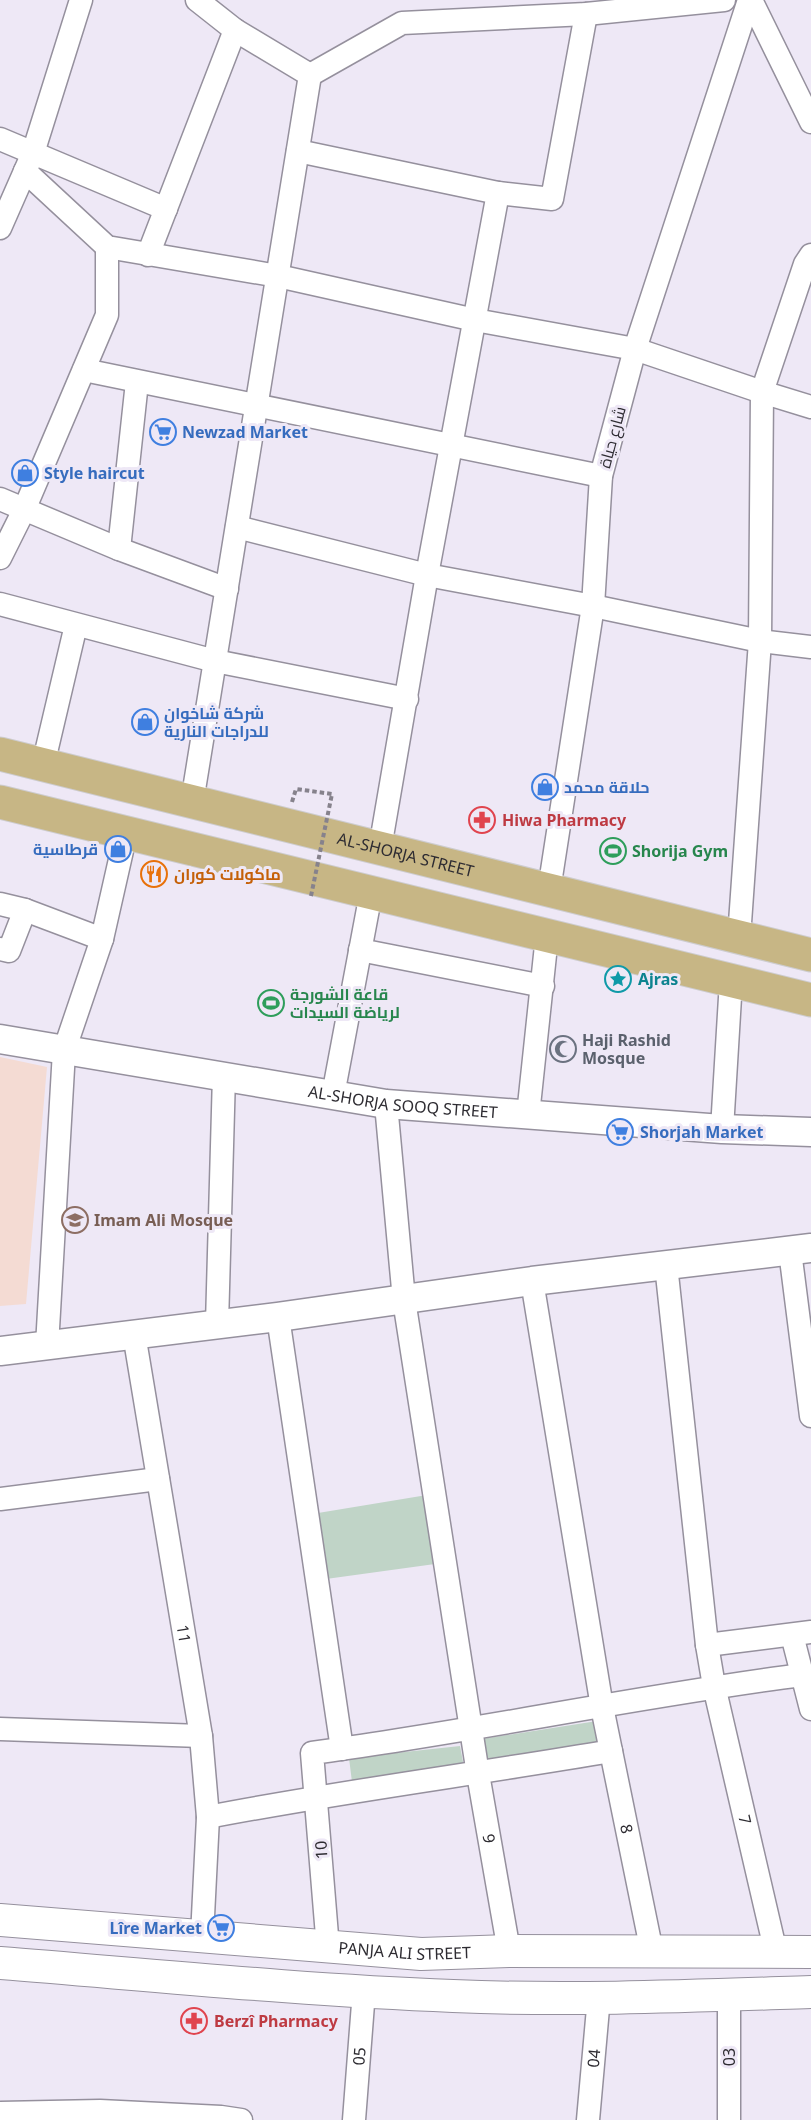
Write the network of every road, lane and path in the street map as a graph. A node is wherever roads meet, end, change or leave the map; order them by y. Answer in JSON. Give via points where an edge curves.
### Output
{"nodes":[{"id":1,"x":81,"y":0,"type":"edge"},
{"id":2,"x":197,"y":0,"type":"edge"},
{"id":3,"x":724,"y":0,"type":"edge"},
{"id":4,"x":750,"y":0,"type":"edge"},
{"id":5,"x":586,"y":14,"type":"junction"},
{"id":6,"x":235,"y":30,"type":"junction"},
{"id":7,"x":310,"y":75,"type":"junction"},
{"id":8,"x":811,"y":122,"type":"edge"},
{"id":9,"x":0,"y":139,"type":"edge"},
{"id":10,"x":298,"y":151,"type":"junction"},
{"id":11,"x":29,"y":162,"type":"junction"},
{"id":12,"x":498,"y":192,"type":"junction"},
{"id":13,"x":166,"y":209,"type":"junction"},
{"id":14,"x":0,"y":228,"type":"edge"},
{"id":15,"x":107,"y":248,"type":"junction"},
{"id":16,"x":148,"y":255,"type":"junction"},
{"id":17,"x":811,"y":255,"type":"edge"},
{"id":18,"x":278,"y":276,"type":"junction"},
{"id":19,"x":475,"y":320,"type":"junction"},
{"id":20,"x":635,"y":349,"type":"junction"},
{"id":21,"x":84,"y":370,"type":"junction"},
{"id":22,"x":137,"y":382,"type":"junction"},
{"id":23,"x":762,"y":393,"type":"junction"},
{"id":24,"x":257,"y":405,"type":"junction"},
{"id":25,"x":811,"y":407,"type":"edge"},
{"id":26,"x":452,"y":446,"type":"junction"},
{"id":27,"x":601,"y":476,"type":"junction"},
{"id":28,"x":0,"y":499,"type":"edge"},
{"id":29,"x":24,"y":510,"type":"junction"},
{"id":30,"x":237,"y":527,"type":"junction"},
{"id":31,"x":119,"y":549,"type":"junction"},
{"id":32,"x":0,"y":558,"type":"edge"},
{"id":33,"x":427,"y":575,"type":"junction"},
{"id":34,"x":227,"y":589,"type":"junction"},
{"id":35,"x":0,"y":604,"type":"edge"},
{"id":36,"x":593,"y":606,"type":"junction"},
{"id":37,"x":76,"y":625,"type":"junction"},
{"id":38,"x":760,"y":641,"type":"junction"},
{"id":39,"x":811,"y":646,"type":"edge"},
{"id":40,"x":215,"y":661,"type":"junction"},
{"id":41,"x":407,"y":699,"type":"junction"},
{"id":42,"x":0,"y":754,"type":"edge"},
{"id":43,"x":43,"y":765,"type":"junction"},
{"id":44,"x":296,"y":789,"type":"dead end"},
{"id":45,"x":0,"y":802,"type":"edge"},
{"id":46,"x":192,"y":802,"type":"junction"},
{"id":47,"x":126,"y":833,"type":"junction"},
{"id":48,"x":380,"y":848,"type":"junction"},
{"id":49,"x":549,"y":890,"type":"junction"},
{"id":50,"x":371,"y":893,"type":"junction"},
{"id":51,"x":311,"y":896,"type":"dead end"},
{"id":52,"x":0,"y":904,"type":"edge"},
{"id":53,"x":25,"y":910,"type":"junction"},
{"id":54,"x":547,"y":936,"type":"junction"},
{"id":55,"x":739,"y":937,"type":"junction"},
{"id":56,"x":102,"y":939,"type":"junction"},
{"id":57,"x":0,"y":949,"type":"edge"},
{"id":58,"x":360,"y":950,"type":"junction"},
{"id":59,"x":811,"y":955,"type":"edge"},
{"id":60,"x":731,"y":981,"type":"junction"},
{"id":61,"x":543,"y":986,"type":"junction"},
{"id":62,"x":811,"y":1000,"type":"edge"},
{"id":63,"x":0,"y":1039,"type":"edge"},
{"id":64,"x":64,"y":1051,"type":"junction"},
{"id":65,"x":224,"y":1075,"type":"junction"},
{"id":66,"x":333,"y":1095,"type":"junction"},
{"id":67,"x":386,"y":1104,"type":"junction"},
{"id":68,"x":528,"y":1115,"type":"junction"},
{"id":69,"x":722,"y":1129,"type":"junction"},
{"id":70,"x":811,"y":1132,"type":"edge"},
{"id":71,"x":801,"y":1250,"type":"edge"},
{"id":72,"x":666,"y":1265,"type":"junction"},
{"id":73,"x":532,"y":1281,"type":"junction"},
{"id":74,"x":404,"y":1300,"type":"junction"},
{"id":75,"x":278,"y":1317,"type":"junction"},
{"id":76,"x":217,"y":1324,"type":"junction"},
{"id":77,"x":134,"y":1334,"type":"junction"},
{"id":78,"x":47,"y":1346,"type":"junction"},
{"id":79,"x":0,"y":1351,"type":"edge"},
{"id":80,"x":811,"y":1416,"type":"edge"},
{"id":81,"x":158,"y":1479,"type":"junction"},
{"id":82,"x":0,"y":1498,"type":"edge"},
{"id":83,"x":802,"y":1634,"type":"edge"},
{"id":84,"x":707,"y":1645,"type":"junction"},
{"id":85,"x":802,"y":1675,"type":"junction"},
{"id":86,"x":714,"y":1686,"type":"junction"},
{"id":87,"x":602,"y":1707,"type":"junction"},
{"id":88,"x":811,"y":1709,"type":"edge"},
{"id":89,"x":471,"y":1728,"type":"junction"},
{"id":90,"x":0,"y":1729,"type":"edge"},
{"id":91,"x":201,"y":1736,"type":"junction"},
{"id":92,"x":342,"y":1749,"type":"junction"},
{"id":93,"x":611,"y":1751,"type":"junction"},
{"id":94,"x":478,"y":1774,"type":"junction"},
{"id":95,"x":317,"y":1796,"type":"junction"},
{"id":96,"x":208,"y":1817,"type":"junction"},
{"id":97,"x":0,"y":1920,"type":"edge"},
{"id":98,"x":157,"y":1932,"type":"junction"},
{"id":99,"x":202,"y":1936,"type":"junction"},
{"id":100,"x":328,"y":1947,"type":"junction"},
{"id":101,"x":509,"y":1951,"type":"junction"},
{"id":102,"x":652,"y":1952,"type":"junction"},
{"id":103,"x":811,"y":1952,"type":"edge"},
{"id":104,"x":776,"y":1953,"type":"junction"},
{"id":105,"x":0,"y":1964,"type":"edge"},
{"id":106,"x":152,"y":1976,"type":"junction"},
{"id":107,"x":364,"y":1991,"type":"junction"},
{"id":108,"x":811,"y":1992,"type":"edge"},
{"id":109,"x":729,"y":1995,"type":"junction"},
{"id":110,"x":599,"y":1997,"type":"junction"},
{"id":111,"x":0,"y":2113,"type":"edge"},
{"id":112,"x":100,"y":2115,"type":"edge"},
{"id":113,"x":228,"y":2119,"type":"edge"},
{"id":114,"x":584,"y":2119,"type":"edge"},
{"id":115,"x":354,"y":2120,"type":"edge"},
{"id":116,"x":729,"y":2120,"type":"edge"}],
"edges":[{"from":1,"to":11,"type":"street"},
{"from":2,"to":6,"type":"street"},
{"from":3,"to":5,"type":"street"},
{"from":4,"to":8,"type":"street"},
{"from":4,"to":20,"type":"street","name":"شارع حياة"},
{"from":5,"to":7,"type":"street","via":[[402,23]]},
{"from":5,"to":12,"type":"street","via":[[552,199]]},
{"from":6,"to":7,"type":"street"},
{"from":6,"to":13,"type":"street"},
{"from":7,"to":10,"type":"street"},
{"from":9,"to":11,"type":"street"},
{"from":10,"to":12,"type":"street"},
{"from":10,"to":18,"type":"street"},
{"from":11,"to":13,"type":"street"},
{"from":11,"to":14,"type":"street"},
{"from":11,"to":15,"type":"street"},
{"from":12,"to":19,"type":"street"},
{"from":13,"to":16,"type":"street"},
{"from":15,"to":16,"type":"street"},
{"from":15,"to":21,"type":"street","via":[[106,315]]},
{"from":16,"to":18,"type":"street"},
{"from":17,"to":23,"type":"street"},
{"from":18,"to":19,"type":"street"},
{"from":18,"to":24,"type":"street"},
{"from":19,"to":20,"type":"street"},
{"from":19,"to":26,"type":"street"},
{"from":20,"to":23,"type":"street"},
{"from":20,"to":27,"type":"street","name":"شارع حياة"},
{"from":21,"to":22,"type":"street"},
{"from":21,"to":29,"type":"street"},
{"from":22,"to":24,"type":"street"},
{"from":22,"to":31,"type":"street"},
{"from":23,"to":25,"type":"street"},
{"from":23,"to":38,"type":"street"},
{"from":24,"to":26,"type":"street"},
{"from":24,"to":30,"type":"street"},
{"from":26,"to":27,"type":"street"},
{"from":26,"to":33,"type":"street"},
{"from":27,"to":36,"type":"street","name":"شارع حياة"},
{"from":28,"to":29,"type":"street"},
{"from":29,"to":31,"type":"street"},
{"from":29,"to":32,"type":"street"},
{"from":30,"to":33,"type":"street"},
{"from":30,"to":34,"type":"street"},
{"from":31,"to":34,"type":"street"},
{"from":33,"to":36,"type":"street"},
{"from":33,"to":41,"type":"street"},
{"from":34,"to":40,"type":"street"},
{"from":35,"to":37,"type":"street"},
{"from":36,"to":38,"type":"street"},
{"from":36,"to":49,"type":"street","name":"شارع حياة"},
{"from":37,"to":40,"type":"street"},
{"from":37,"to":43,"type":"street"},
{"from":38,"to":39,"type":"street"},
{"from":38,"to":55,"type":"street"},
{"from":40,"to":41,"type":"street"},
{"from":40,"to":46,"type":"street"},
{"from":41,"to":48,"type":"street"},
{"from":42,"to":43,"type":"main road","name":"AL-SHORJA STREET"},
{"from":43,"to":46,"type":"main road","name":"AL-SHORJA STREET"},
{"from":44,"to":51,"type":"path","bridge":true,"via":[[332,794]]},
{"from":45,"to":47,"type":"main road"},
{"from":46,"to":48,"type":"main road","name":"AL-SHORJA STREET"},
{"from":47,"to":50,"type":"main road"},
{"from":47,"to":56,"type":"street"},
{"from":48,"to":49,"type":"main road","name":"AL-SHORJA STREET"},
{"from":49,"to":55,"type":"main road","name":"AL-SHORJA STREET"},
{"from":50,"to":54,"type":"main road"},
{"from":50,"to":58,"type":"street"},
{"from":52,"to":53,"type":"street"},
{"from":53,"to":56,"type":"street"},
{"from":53,"to":57,"type":"street","via":[[9,951]]},
{"from":54,"to":60,"type":"main road"},
{"from":54,"to":61,"type":"street"},
{"from":55,"to":59,"type":"main road","name":"AL-SHORJA STREET"},
{"from":56,"to":64,"type":"street"},
{"from":58,"to":61,"type":"street"},
{"from":58,"to":66,"type":"street"},
{"from":60,"to":62,"type":"main road"},
{"from":60,"to":69,"type":"street"},
{"from":61,"to":68,"type":"street"},
{"from":63,"to":64,"type":"street","name":"AL-SHORJA SOOQ STREET"},
{"from":64,"to":65,"type":"street","name":"AL-SHORJA SOOQ STREET"},
{"from":64,"to":78,"type":"street"},
{"from":65,"to":66,"type":"street","name":"AL-SHORJA SOOQ STREET"},
{"from":65,"to":76,"type":"street"},
{"from":66,"to":67,"type":"street","name":"AL-SHORJA SOOQ STREET"},
{"from":67,"to":68,"type":"street","name":"AL-SHORJA SOOQ STREET"},
{"from":67,"to":74,"type":"street","name":"9"},
{"from":68,"to":69,"type":"street","name":"AL-SHORJA SOOQ STREET"},
{"from":69,"to":70,"type":"street","name":"AL-SHORJA SOOQ STREET"},
{"from":71,"to":72,"type":"street"},
{"from":71,"to":80,"type":"street"},
{"from":72,"to":73,"type":"street"},
{"from":72,"to":84,"type":"street","name":"7"},
{"from":73,"to":74,"type":"street"},
{"from":73,"to":87,"type":"street","name":"8"},
{"from":74,"to":75,"type":"street"},
{"from":74,"to":89,"type":"street","name":"9"},
{"from":75,"to":76,"type":"street"},
{"from":75,"to":92,"type":"street"},
{"from":76,"to":77,"type":"street"},
{"from":77,"to":78,"type":"street"},
{"from":77,"to":81,"type":"street","name":"11"},
{"from":78,"to":79,"type":"street"},
{"from":81,"to":82,"type":"street"},
{"from":81,"to":91,"type":"street","name":"11"},
{"from":83,"to":84,"type":"street"},
{"from":83,"to":85,"type":"street"},
{"from":84,"to":86,"type":"street","name":"7"},
{"from":85,"to":86,"type":"street"},
{"from":85,"to":88,"type":"street"},
{"from":86,"to":87,"type":"street"},
{"from":86,"to":104,"type":"street","name":"7"},
{"from":87,"to":89,"type":"street"},
{"from":87,"to":93,"type":"street","name":"8"},
{"from":89,"to":92,"type":"street"},
{"from":89,"to":94,"type":"street","name":"9"},
{"from":90,"to":91,"type":"street"},
{"from":91,"to":96,"type":"street","name":"11"},
{"from":92,"to":95,"type":"street","name":"10","via":[[312,1753]]},
{"from":93,"to":94,"type":"street"},
{"from":93,"to":102,"type":"street","name":"8"},
{"from":94,"to":95,"type":"street"},
{"from":94,"to":101,"type":"street","name":"9"},
{"from":95,"to":96,"type":"street"},
{"from":95,"to":100,"type":"street","name":"10"},
{"from":96,"to":99,"type":"street","name":"11"},
{"from":97,"to":98,"type":"main road","name":"PANJA ALI STREET"},
{"from":98,"to":99,"type":"main road","name":"PANJA ALI STREET"},
{"from":98,"to":106,"type":"main road"},
{"from":99,"to":100,"type":"main road","name":"PANJA ALI STREET"},
{"from":100,"to":101,"type":"main road","name":"PANJA ALI STREET","via":[[421,1954]]},
{"from":101,"to":102,"type":"main road","name":"PANJA ALI STREET"},
{"from":102,"to":104,"type":"main road","name":"PANJA ALI STREET"},
{"from":103,"to":104,"type":"main road","name":"PANJA ALI STREET"},
{"from":105,"to":106,"type":"main road"},
{"from":106,"to":107,"type":"main road"},
{"from":107,"to":110,"type":"main road"},
{"from":107,"to":115,"type":"street","name":"05"},
{"from":108,"to":109,"type":"main road"},
{"from":109,"to":110,"type":"main road"},
{"from":109,"to":116,"type":"street","name":"03"},
{"from":110,"to":114,"type":"street","name":"04"},
{"from":111,"to":112,"type":"street"},
{"from":112,"to":113,"type":"street"}]}
